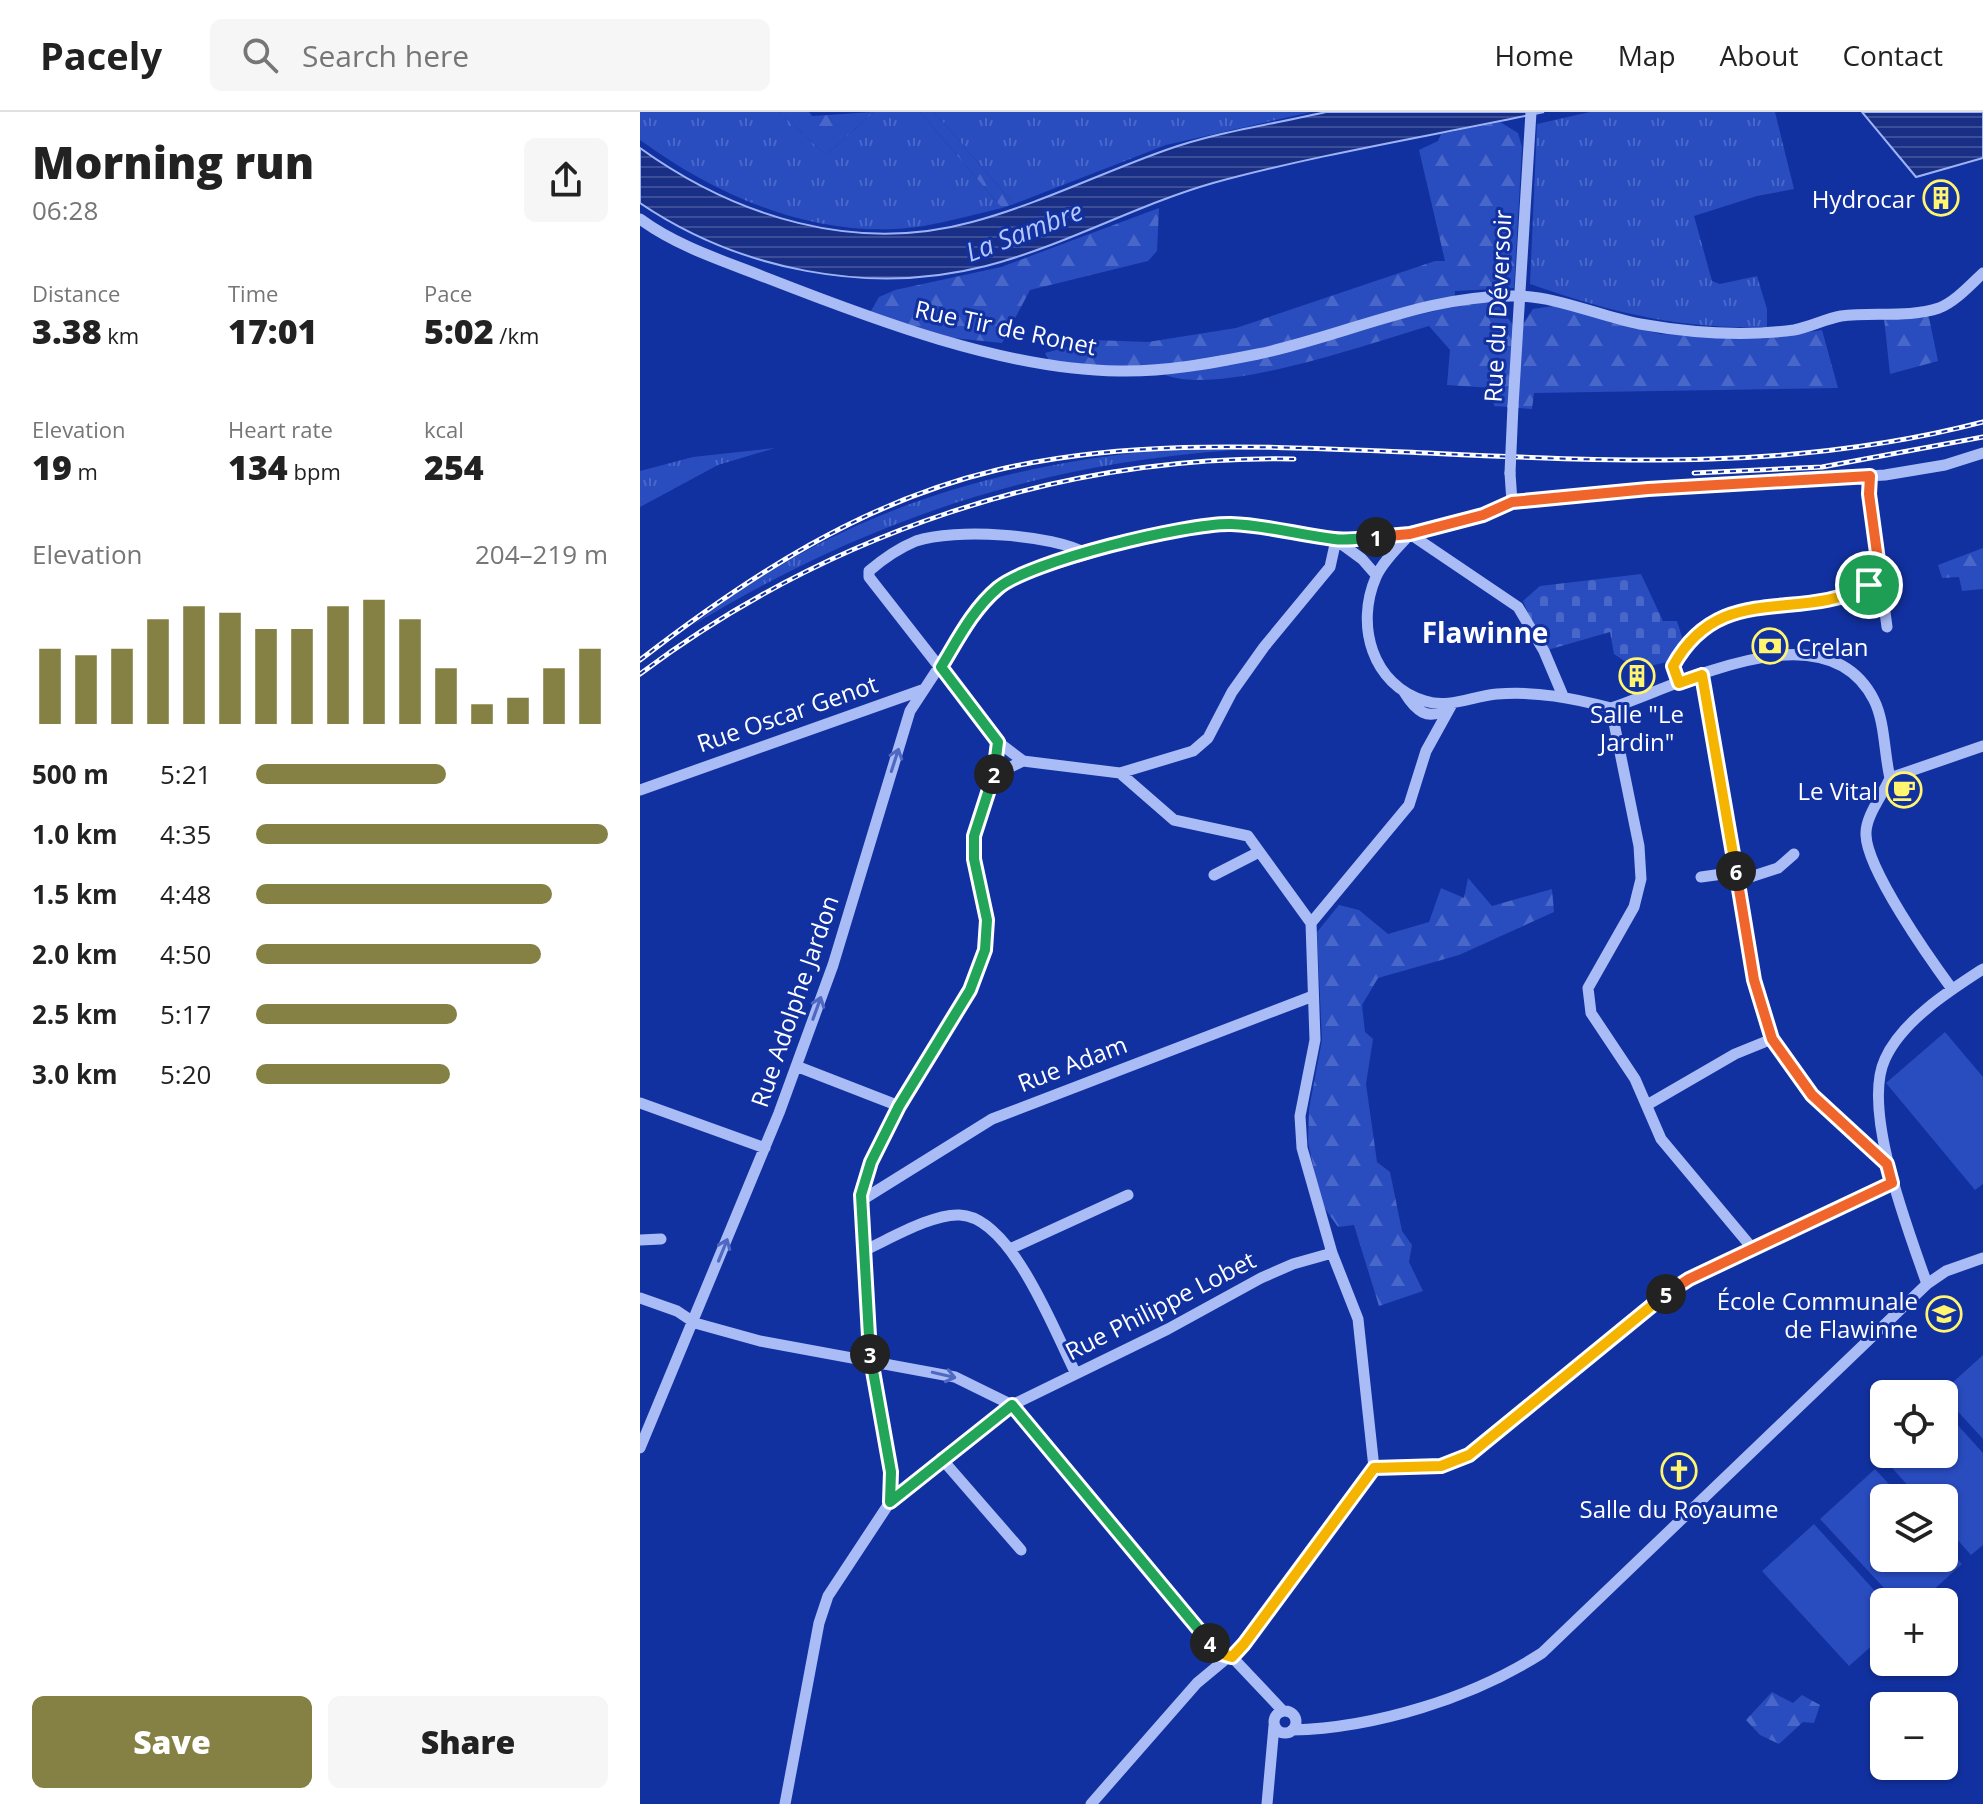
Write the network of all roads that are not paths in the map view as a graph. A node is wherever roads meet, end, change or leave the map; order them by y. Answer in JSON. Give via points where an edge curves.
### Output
{"nodes":[{"id":1,"x":1531,"y":112,"type":"edge"},
{"id":2,"x":640,"y":219,"type":"edge"},
{"id":3,"x":1983,"y":273,"type":"edge"},
{"id":4,"x":1520,"y":296,"type":"junction"},
{"id":5,"x":1983,"y":453,"type":"edge"},
{"id":6,"x":1870,"y":476,"type":"junction"},
{"id":7,"x":1512,"y":502,"type":"junction"},
{"id":8,"x":1410,"y":534,"type":"junction"},
{"id":9,"x":1336,"y":540,"type":"junction"},
{"id":10,"x":1087,"y":554,"type":"junction"},
{"id":11,"x":1376,"y":575,"type":"junction"},
{"id":12,"x":1880,"y":575,"type":"junction"},
{"id":13,"x":1887,"y":627,"type":"dead end"},
{"id":14,"x":941,"y":667,"type":"junction"},
{"id":15,"x":1702,"y":675,"type":"junction"},
{"id":16,"x":1679,"y":683,"type":"junction"},
{"id":17,"x":922,"y":690,"type":"junction"},
{"id":18,"x":1563,"y":696,"type":"junction"},
{"id":19,"x":1452,"y":704,"type":"junction"},
{"id":20,"x":1611,"y":708,"type":"junction"},
{"id":21,"x":998,"y":742,"type":"junction"},
{"id":22,"x":1983,"y":746,"type":"edge"},
{"id":23,"x":1023,"y":761,"type":"junction"},
{"id":24,"x":1120,"y":773,"type":"junction"},
{"id":25,"x":994,"y":775,"type":"junction"},
{"id":26,"x":1890,"y":778,"type":"junction"},
{"id":27,"x":640,"y":790,"type":"edge"},
{"id":28,"x":1259,"y":852,"type":"junction"},
{"id":29,"x":1794,"y":854,"type":"dead end"},
{"id":30,"x":1214,"y":875,"type":"dead end"},
{"id":31,"x":1737,"y":876,"type":"junction"},
{"id":32,"x":1701,"y":877,"type":"dead end"},
{"id":33,"x":1311,"y":923,"type":"junction"},
{"id":34,"x":1983,"y":969,"type":"edge"},
{"id":35,"x":1952,"y":989,"type":"junction"},
{"id":36,"x":1313,"y":996,"type":"junction"},
{"id":37,"x":1772,"y":1039,"type":"junction"},
{"id":38,"x":796,"y":1066,"type":"junction"},
{"id":39,"x":640,"y":1103,"type":"edge"},
{"id":40,"x":1647,"y":1105,"type":"junction"},
{"id":41,"x":899,"y":1106,"type":"junction"},
{"id":42,"x":765,"y":1148,"type":"junction"},
{"id":43,"x":1887,"y":1164,"type":"junction"},
{"id":44,"x":1892,"y":1183,"type":"junction"},
{"id":45,"x":1128,"y":1195,"type":"dead end"},
{"id":46,"x":862,"y":1200,"type":"junction"},
{"id":47,"x":661,"y":1239,"type":"dead end"},
{"id":48,"x":640,"y":1240,"type":"edge"},
{"id":49,"x":1010,"y":1249,"type":"junction"},
{"id":50,"x":1753,"y":1249,"type":"junction"},
{"id":51,"x":863,"y":1251,"type":"junction"},
{"id":52,"x":1332,"y":1253,"type":"junction"},
{"id":53,"x":1982,"y":1260,"type":"edge"},
{"id":54,"x":1927,"y":1284,"type":"junction"},
{"id":55,"x":640,"y":1298,"type":"edge"},
{"id":56,"x":695,"y":1323,"type":"junction"},
{"id":57,"x":871,"y":1360,"type":"junction"},
{"id":58,"x":1075,"y":1372,"type":"junction"},
{"id":59,"x":1012,"y":1405,"type":"junction"},
{"id":60,"x":640,"y":1448,"type":"edge"},
{"id":61,"x":941,"y":1458,"type":"junction"},
{"id":62,"x":1374,"y":1468,"type":"junction"},
{"id":63,"x":890,"y":1502,"type":"junction"},
{"id":64,"x":1021,"y":1550,"type":"dead end"},
{"id":65,"x":1232,"y":1657,"type":"junction"},
{"id":66,"x":1284,"y":1722,"type":"junction"},
{"id":67,"x":785,"y":1804,"type":"edge"},
{"id":68,"x":1091,"y":1804,"type":"edge"},
{"id":69,"x":1267,"y":1804,"type":"edge"}],
"edges":[{"from":1,"to":4,"type":"street","name":"Rue du Déversoir"},
{"from":2,"to":4,"type":"street","name":"Rue Tir de Ronet","via":[[703,253],[868,316],[980,349],[1094,370],[1217,362],[1422,309]]},
{"from":3,"to":4,"type":"street","name":"Rue Tir de Ronet","via":[[1937,309],[1840,316],[1762,333],[1642,324]]},
{"from":4,"to":7,"type":"street","name":"Rue du Déversoir","bridge":true},
{"from":5,"to":6,"type":"street","via":[[1921,471]]},
{"from":6,"to":7,"type":"street"},
{"from":6,"to":12,"type":"street"},
{"from":7,"to":8,"type":"street"},
{"from":8,"to":9,"type":"street"},
{"from":8,"to":11,"type":"street"},
{"from":8,"to":18,"type":"street","via":[[1518,607]]},
{"from":9,"to":10,"type":"street","via":[[1255,526],[1203,525]]},
{"from":9,"to":11,"type":"street"},
{"from":9,"to":24,"type":"street","via":[[1330,567],[1264,647],[1208,738],[1193,751]]},
{"from":10,"to":14,"type":"street","via":[[1000,586],[979,606]]},
{"from":10,"to":14,"type":"street","via":[[1070,544],[1021,536],[949,536],[917,541],[883,559],[869,577]]},
{"from":11,"to":19,"type":"street","via":[[1365,628],[1383,672],[1404,692],[1427,702]]},
{"from":12,"to":13,"type":"street"},
{"from":12,"to":16,"type":"street","via":[[1852,595],[1749,610],[1712,622],[1694,634],[1673,666]]},
{"from":14,"to":17,"type":"street"},
{"from":14,"to":21,"type":"street"},
{"from":15,"to":16,"type":"street"},
{"from":15,"to":26,"type":"street","via":[[1767,655],[1808,655],[1846,666],[1875,701]]},
{"from":15,"to":31,"type":"street"},
{"from":16,"to":20,"type":"street"},
{"from":17,"to":27,"type":"street","name":"Rue Oscar Genot"},
{"from":38,"to":17,"type":"street","name":"Rue Adolphe Jardon","one_way":true,"via":[[833,965],[910,711]]},
{"from":18,"to":19,"type":"street","via":[[1497,694]]},
{"from":18,"to":20,"type":"street"},
{"from":19,"to":33,"type":"street","via":[[1421,761],[1409,805]]},
{"from":20,"to":40,"type":"street","via":[[1641,879],[1634,907],[1596,969],[1588,995],[1599,1029]]},
{"from":21,"to":23,"type":"street"},
{"from":21,"to":25,"type":"street"},
{"from":22,"to":26,"type":"street"},
{"from":23,"to":24,"type":"street"},
{"from":23,"to":25,"type":"street"},
{"from":24,"to":28,"type":"street","via":[[1174,820],[1248,836]]},
{"from":25,"to":41,"type":"street","via":[[974,836],[987,920],[985,950],[956,1015]]},
{"from":26,"to":35,"type":"street","via":[[1870,818],[1869,849],[1884,883]]},
{"from":28,"to":30,"type":"street"},
{"from":28,"to":33,"type":"street"},
{"from":29,"to":31,"type":"street","via":[[1778,868]]},
{"from":31,"to":32,"type":"street"},
{"from":31,"to":37,"type":"street","via":[[1754,980]]},
{"from":33,"to":36,"type":"street"},
{"from":34,"to":35,"type":"street"},
{"from":35,"to":43,"type":"street","via":[[1901,1035],[1879,1074]]},
{"from":36,"to":46,"type":"street","name":"Rue Adam","via":[[992,1119]]},
{"from":36,"to":52,"type":"street","via":[[1315,1040],[1301,1132]]},
{"from":37,"to":40,"type":"street","via":[[1735,1054]]},
{"from":37,"to":43,"type":"street","via":[[1812,1095]]},
{"from":38,"to":41,"type":"street"},
{"from":38,"to":42,"type":"street","name":"Rue Adolphe Jardon"},
{"from":39,"to":42,"type":"street"},
{"from":40,"to":50,"type":"street","via":[[1661,1139]]},
{"from":41,"to":46,"type":"street","via":[[871,1162]]},
{"from":56,"to":42,"type":"street","name":"Rue Adolphe Jardon","one_way":true},
{"from":43,"to":44,"type":"street"},
{"from":44,"to":50,"type":"street"},
{"from":44,"to":54,"type":"street"},
{"from":45,"to":49,"type":"street"},
{"from":46,"to":51,"type":"street"},
{"from":47,"to":48,"type":"street"},
{"from":49,"to":51,"type":"street","via":[[992,1227],[960,1215],[944,1216]]},
{"from":49,"to":58,"type":"street"},
{"from":50,"to":62,"type":"street","via":[[1689,1279],[1652,1304],[1469,1455],[1441,1466]]},
{"from":51,"to":57,"type":"street"},
{"from":52,"to":58,"type":"street","name":"Rue Philippe Lobet","via":[[1293,1264]]},
{"from":52,"to":62,"type":"street","via":[[1358,1319]]},
{"from":53,"to":54,"type":"street","via":[[1946,1271]]},
{"from":54,"to":66,"type":"street","via":[[1542,1653],[1460,1696],[1330,1725]]},
{"from":55,"to":56,"type":"street"},
{"from":56,"to":57,"type":"street","via":[[760,1341]]},
{"from":56,"to":60,"type":"street","name":"Rue Adolphe Jardon"},
{"from":57,"to":59,"type":"street","one_way":true,"via":[[955,1377]]},
{"from":57,"to":63,"type":"street","via":[[891,1472]]},
{"from":58,"to":59,"type":"street","name":"Rue Philippe Lobet"},
{"from":59,"to":61,"type":"street","name":"Rue Philippe Lobet"},
{"from":59,"to":65,"type":"street","via":[[1219,1653]]},
{"from":61,"to":63,"type":"street","name":"Rue Philippe Lobet"},
{"from":61,"to":64,"type":"street"},
{"from":62,"to":65,"type":"street"},
{"from":63,"to":67,"type":"street","name":"Rue Philippe Lobet","via":[[828,1596]]},
{"from":65,"to":66,"type":"street"},
{"from":65,"to":68,"type":"street","via":[[1197,1683]]},
{"from":66,"to":69,"type":"street","via":[[1270,1748]]}]}
